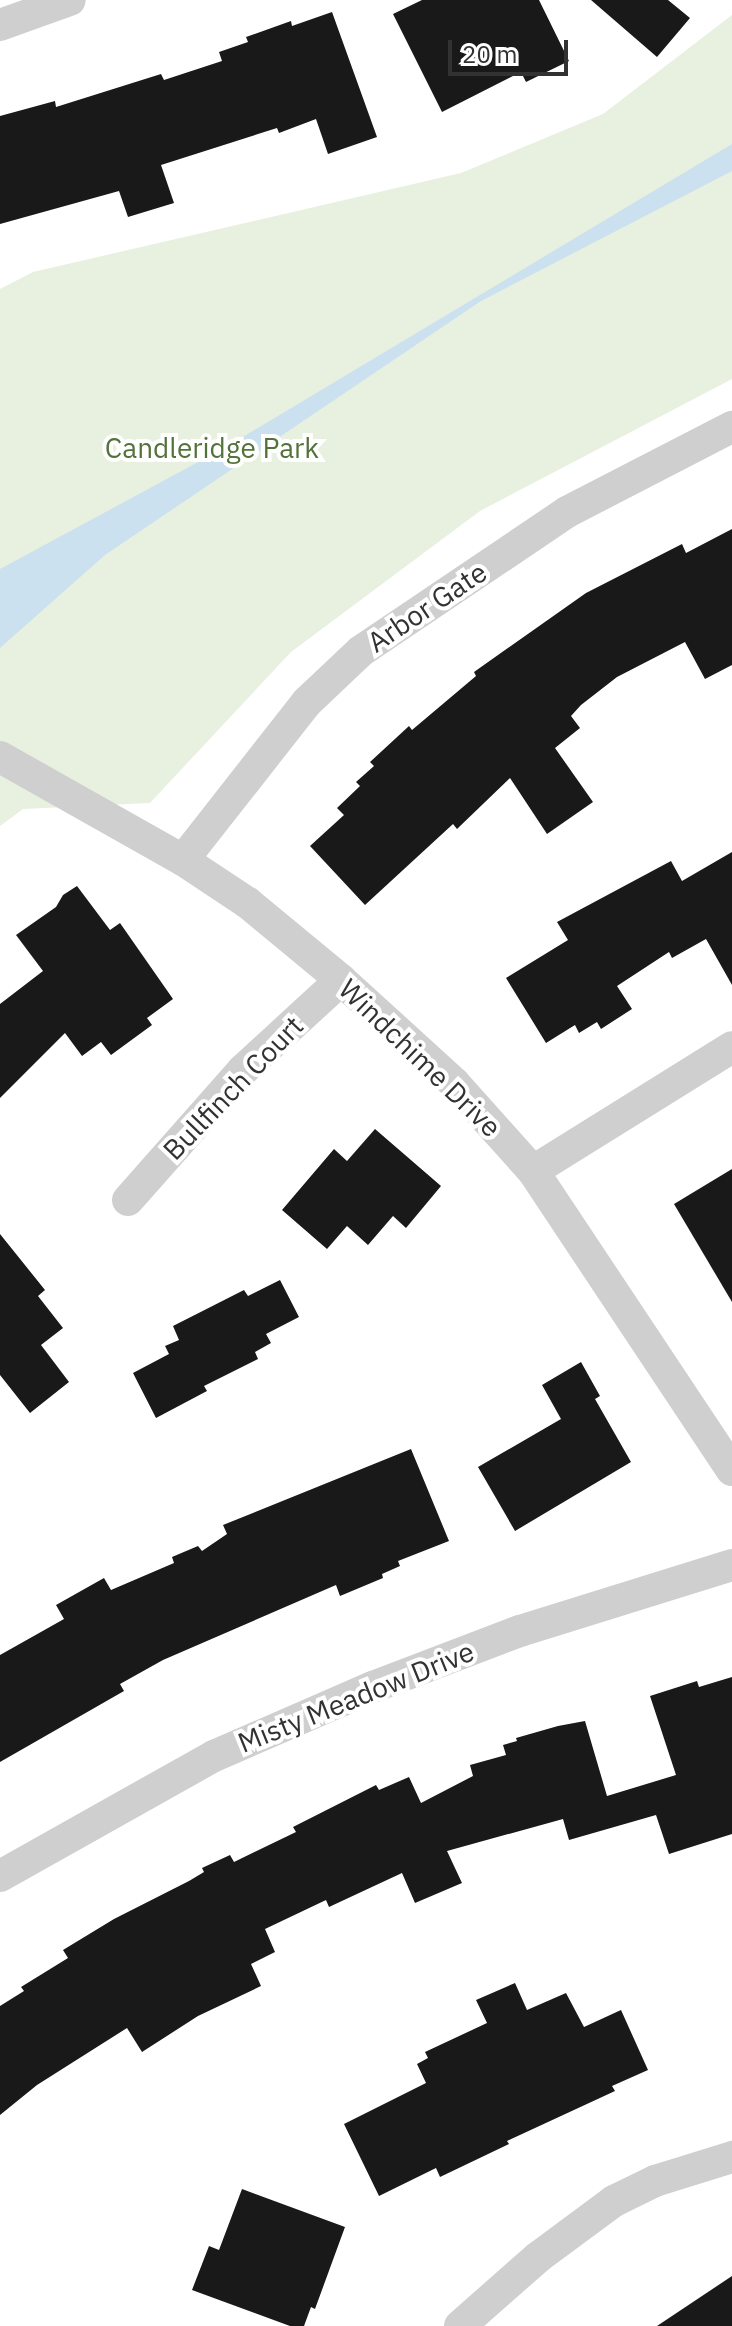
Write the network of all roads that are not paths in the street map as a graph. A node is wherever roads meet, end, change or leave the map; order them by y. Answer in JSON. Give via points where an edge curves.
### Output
{"nodes":[{"id":1,"x":70,"y":0,"type":"edge"},
{"id":2,"x":0,"y":25,"type":"edge"},
{"id":3,"x":732,"y":427,"type":"edge"},
{"id":4,"x":0,"y":757,"type":"edge"},
{"id":5,"x":183,"y":860,"type":"junction"},
{"id":6,"x":341,"y":980,"type":"junction"},
{"id":7,"x":732,"y":1047,"type":"edge"},
{"id":8,"x":533,"y":1171,"type":"junction"},
{"id":9,"x":128,"y":1200,"type":"dead end"},
{"id":10,"x":732,"y":1470,"type":"edge"},
{"id":11,"x":732,"y":1565,"type":"edge"},
{"id":12,"x":0,"y":1876,"type":"edge"},
{"id":13,"x":732,"y":2157,"type":"edge"},
{"id":14,"x":460,"y":2326,"type":"edge"}],
"edges":[{"from":1,"to":2,"type":"street"},
{"from":3,"to":5,"type":"street","name":"Arbor Gate","via":[[567,512],[361,651],[307,702]]},
{"from":4,"to":5,"type":"street","name":"Windchime Drive"},
{"from":5,"to":6,"type":"street","name":"Windchime Drive","via":[[248,903]]},
{"from":6,"to":8,"type":"street","name":"Windchime Drive","via":[[454,1083]]},
{"from":6,"to":9,"type":"street","name":"Bullfinch Court","via":[[243,1070]]},
{"from":7,"to":8,"type":"street"},
{"from":8,"to":10,"type":"street","name":"Windchime Drive"},
{"from":11,"to":12,"type":"street","name":"Misty Meadow Drive","via":[[520,1631],[373,1687],[214,1756]]},
{"from":13,"to":14,"type":"street","via":[[655,2181],[614,2201],[537,2258]]}]}
